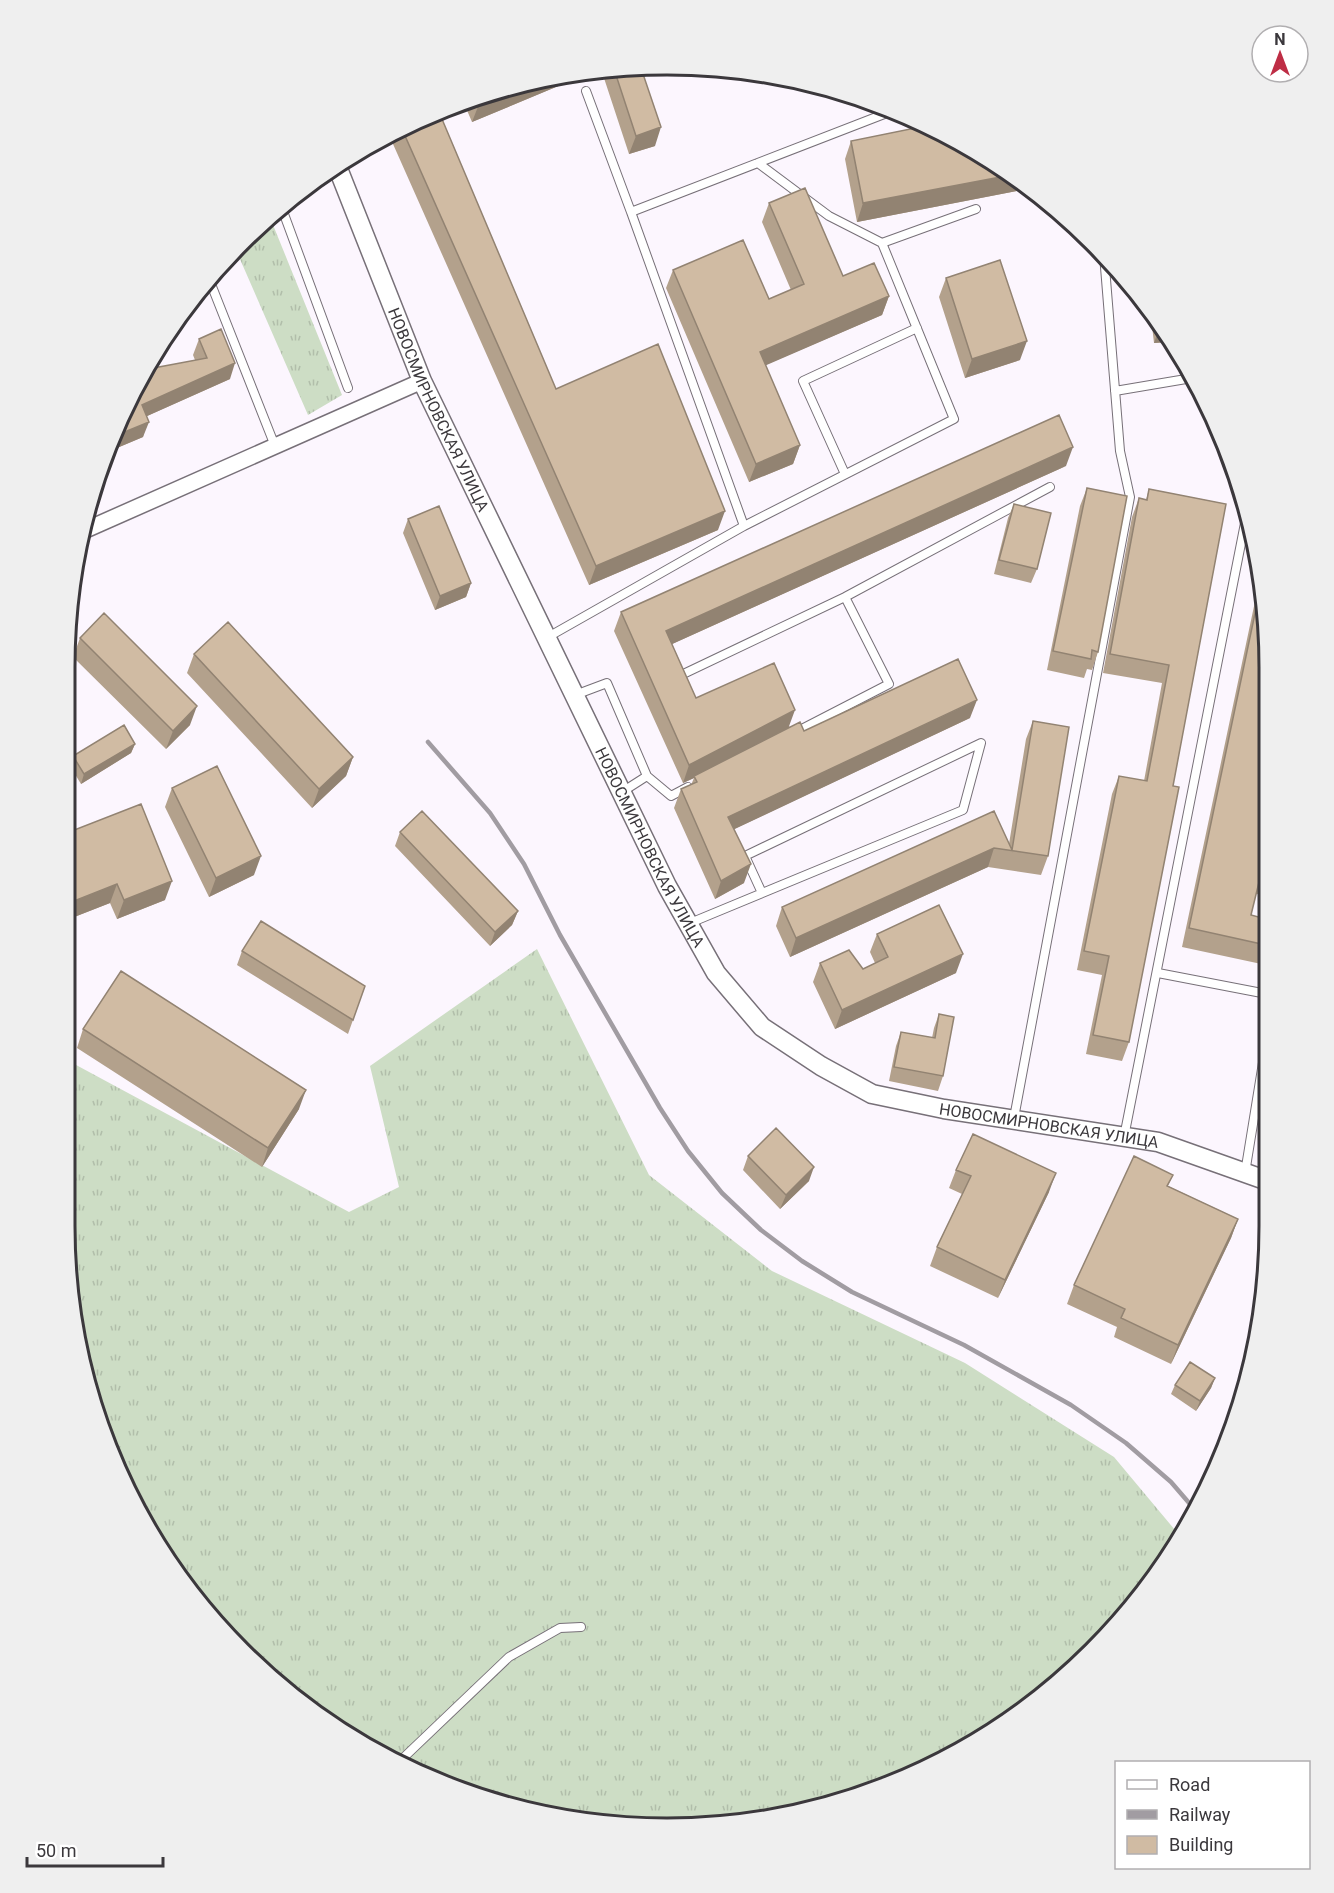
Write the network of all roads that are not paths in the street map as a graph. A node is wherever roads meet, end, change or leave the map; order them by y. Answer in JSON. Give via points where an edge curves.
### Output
{"nodes":[{"id":1,"x":586,"y":91,"type":"dead end"},
{"id":2,"x":881,"y":115,"type":"edge"},
{"id":3,"x":758,"y":163,"type":"junction"},
{"id":4,"x":340,"y":174,"type":"edge"},
{"id":5,"x":976,"y":210,"type":"dead end"},
{"id":6,"x":631,"y":212,"type":"junction"},
{"id":7,"x":284,"y":216,"type":"edge"},
{"id":8,"x":882,"y":243,"type":"junction"},
{"id":9,"x":1105,"y":269,"type":"edge"},
{"id":10,"x":213,"y":288,"type":"edge"},
{"id":11,"x":917,"y":328,"type":"junction"},
{"id":12,"x":1184,"y":379,"type":"edge"},
{"id":13,"x":422,"y":381,"type":"junction"},
{"id":14,"x":348,"y":388,"type":"dead end"},
{"id":15,"x":1115,"y":391,"type":"junction"},
{"id":16,"x":275,"y":446,"type":"junction"},
{"id":17,"x":845,"y":474,"type":"junction"},
{"id":18,"x":1050,"y":487,"type":"dead end"},
{"id":19,"x":744,"y":526,"type":"junction"},
{"id":20,"x":92,"y":527,"type":"edge"},
{"id":21,"x":1243,"y":532,"type":"edge"},
{"id":22,"x":845,"y":597,"type":"junction"},
{"id":23,"x":546,"y":638,"type":"junction"},
{"id":24,"x":676,"y":676,"type":"edge"},
{"id":25,"x":574,"y":695,"type":"junction"},
{"id":26,"x":785,"y":738,"type":"edge"},
{"id":27,"x":647,"y":776,"type":"junction"},
{"id":28,"x":691,"y":785,"type":"edge"},
{"id":29,"x":621,"y":792,"type":"junction"},
{"id":30,"x":762,"y":893,"type":"junction"},
{"id":31,"x":688,"y":924,"type":"junction"},
{"id":32,"x":1158,"y":973,"type":"junction"},
{"id":33,"x":1259,"y":992,"type":"edge"},
{"id":34,"x":1259,"y":1087,"type":"edge"},
{"id":35,"x":1014,"y":1120,"type":"junction"},
{"id":36,"x":1124,"y":1137,"type":"junction"},
{"id":37,"x":1245,"y":1173,"type":"junction"},
{"id":38,"x":1259,"y":1178,"type":"edge"},
{"id":39,"x":581,"y":1627,"type":"dead end"},
{"id":40,"x":405,"y":1757,"type":"edge"}],
"edges":[{"from":1,"to":6,"type":"lane"},
{"from":2,"to":3,"type":"lane"},
{"from":3,"to":6,"type":"lane"},
{"from":3,"to":8,"type":"lane","via":[[829,216]]},
{"from":4,"to":13,"type":"street","name":"НОВОСМИРНОВСКАЯ УЛИЦА"},
{"from":5,"to":8,"type":"lane"},
{"from":6,"to":19,"type":"lane"},
{"from":7,"to":14,"type":"lane"},
{"from":8,"to":11,"type":"lane"},
{"from":9,"to":15,"type":"lane"},
{"from":10,"to":16,"type":"lane"},
{"from":11,"to":17,"type":"lane","via":[[954,418]]},
{"from":11,"to":17,"type":"lane","via":[[803,381]]},
{"from":12,"to":15,"type":"lane"},
{"from":13,"to":16,"type":"street"},
{"from":13,"to":23,"type":"street","name":"НОВОСМИРНОВСКАЯ УЛИЦА"},
{"from":15,"to":35,"type":"lane","via":[[1120,451],[1130,497]]},
{"from":16,"to":20,"type":"street"},
{"from":17,"to":19,"type":"lane"},
{"from":18,"to":22,"type":"lane"},
{"from":19,"to":23,"type":"lane"},
{"from":21,"to":32,"type":"lane"},
{"from":22,"to":24,"type":"lane"},
{"from":22,"to":26,"type":"lane","via":[[889,684]]},
{"from":23,"to":25,"type":"street","name":"НОВОСМИРНОВСКАЯ УЛИЦА"},
{"from":25,"to":27,"type":"lane","via":[[607,683]]},
{"from":25,"to":29,"type":"street","name":"НОВОСМИРНОВСКАЯ УЛИЦА"},
{"from":27,"to":28,"type":"lane","via":[[670,796]]},
{"from":27,"to":29,"type":"lane"},
{"from":29,"to":31,"type":"street","name":"НОВОСМИРНОВСКАЯ УЛИЦА"},
{"from":30,"to":30,"type":"lane","via":[[963,810],[981,743],[745,856]]},
{"from":30,"to":31,"type":"lane"},
{"from":31,"to":35,"type":"street","name":"НОВОСМИРНОВСКАЯ УЛИЦА","via":[[716,973],[762,1027],[820,1066],[872,1094]]},
{"from":32,"to":33,"type":"lane"},
{"from":32,"to":36,"type":"lane"},
{"from":34,"to":37,"type":"lane"},
{"from":35,"to":36,"type":"street","name":"НОВОСМИРНОВСКАЯ УЛИЦА"},
{"from":36,"to":37,"type":"street","name":"НОВОСМИРНОВСКАЯ УЛИЦА","via":[[1158,1142]]},
{"from":37,"to":38,"type":"street","name":"НОВОСМИРНОВСКАЯ УЛИЦА"},
{"from":39,"to":40,"type":"lane","via":[[560,1628],[509,1657]]}]}
